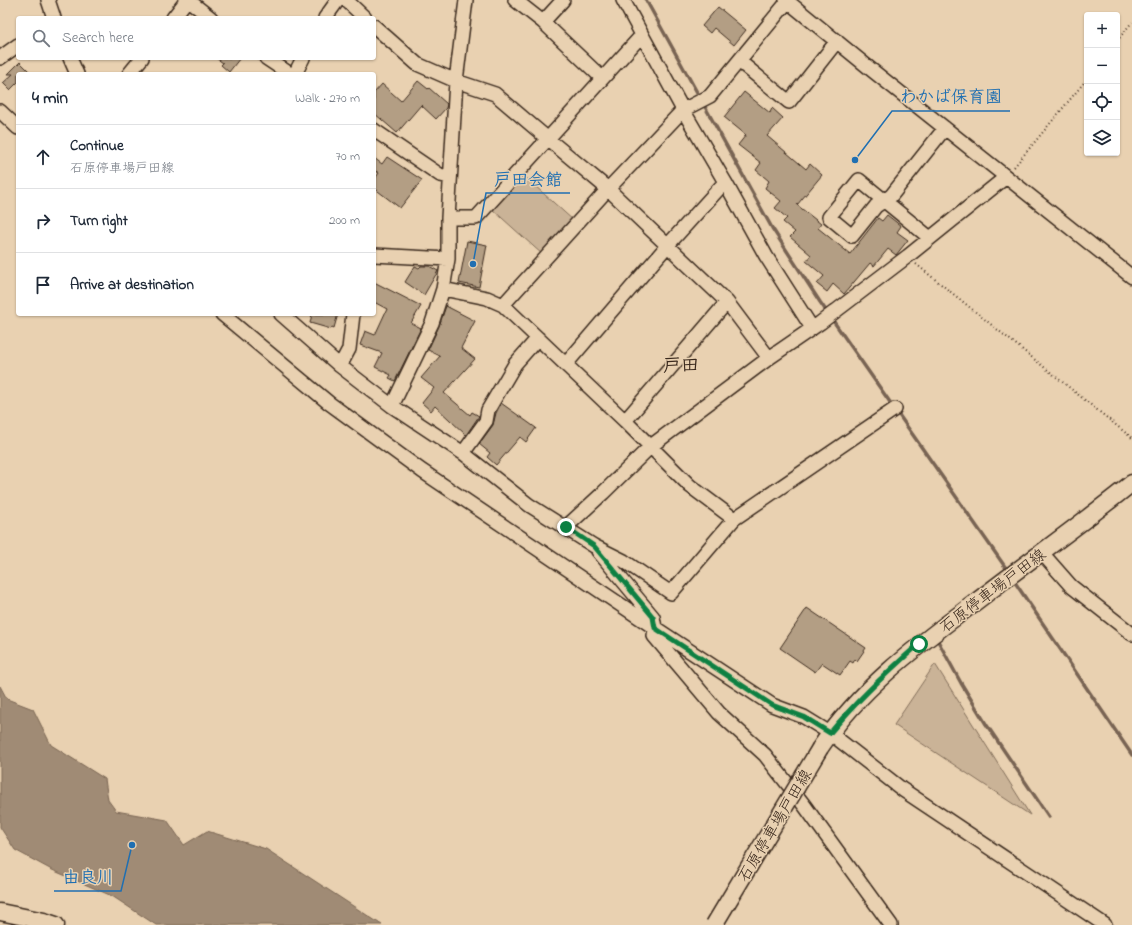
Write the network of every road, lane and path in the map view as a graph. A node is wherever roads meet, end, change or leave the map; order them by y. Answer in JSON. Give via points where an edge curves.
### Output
{"nodes":[{"id":1,"x":48,"y":0,"type":"edge"},
{"id":2,"x":188,"y":0,"type":"edge"},
{"id":3,"x":466,"y":0,"type":"edge"},
{"id":4,"x":516,"y":0,"type":"edge"},
{"id":5,"x":563,"y":0,"type":"edge"},
{"id":6,"x":623,"y":0,"type":"edge"},
{"id":7,"x":338,"y":1,"type":"edge"},
{"id":8,"x":787,"y":1,"type":"edge"},
{"id":9,"x":53,"y":16,"type":"edge"},
{"id":10,"x":175,"y":16,"type":"edge"},
{"id":11,"x":208,"y":16,"type":"edge"},
{"id":12,"x":327,"y":16,"type":"edge"},
{"id":13,"x":362,"y":16,"type":"edge"},
{"id":14,"x":543,"y":22,"type":"junction"},
{"id":15,"x":1132,"y":22,"type":"edge"},
{"id":16,"x":376,"y":28,"type":"edge"},
{"id":17,"x":642,"y":35,"type":"junction"},
{"id":18,"x":1120,"y":37,"type":"edge"},
{"id":19,"x":837,"y":41,"type":"junction"},
{"id":20,"x":16,"y":46,"type":"edge"},
{"id":21,"x":0,"y":58,"type":"edge"},
{"id":22,"x":71,"y":60,"type":"edge"},
{"id":23,"x":140,"y":60,"type":"edge"},
{"id":24,"x":269,"y":60,"type":"edge"},
{"id":25,"x":302,"y":60,"type":"edge"},
{"id":26,"x":739,"y":61,"type":"junction"},
{"id":27,"x":76,"y":72,"type":"edge"},
{"id":28,"x":131,"y":72,"type":"edge"},
{"id":29,"x":287,"y":72,"type":"edge"},
{"id":30,"x":296,"y":72,"type":"edge"},
{"id":31,"x":602,"y":78,"type":"junction"},
{"id":32,"x":456,"y":81,"type":"junction"},
{"id":33,"x":1084,"y":83,"type":"edge"},
{"id":34,"x":686,"y":109,"type":"junction"},
{"id":35,"x":0,"y":111,"type":"edge"},
{"id":36,"x":16,"y":126,"type":"edge"},
{"id":37,"x":945,"y":128,"type":"junction"},
{"id":38,"x":376,"y":131,"type":"edge"},
{"id":39,"x":548,"y":139,"type":"junction"},
{"id":40,"x":450,"y":177,"type":"junction"},
{"id":41,"x":1006,"y":177,"type":"junction"},
{"id":42,"x":726,"y":182,"type":"junction"},
{"id":43,"x":608,"y":189,"type":"junction"},
{"id":44,"x":448,"y":218,"type":"junction"},
{"id":45,"x":933,"y":236,"type":"junction"},
{"id":46,"x":667,"y":246,"type":"junction"},
{"id":47,"x":908,"y":256,"type":"junction"},
{"id":48,"x":376,"y":257,"type":"edge"},
{"id":49,"x":448,"y":260,"type":"junction"},
{"id":50,"x":1132,"y":278,"type":"edge"},
{"id":51,"x":443,"y":289,"type":"junction"},
{"id":52,"x":727,"y":302,"type":"junction"},
{"id":53,"x":503,"y":305,"type":"junction"},
{"id":54,"x":224,"y":316,"type":"edge"},
{"id":55,"x":283,"y":316,"type":"edge"},
{"id":56,"x":353,"y":316,"type":"edge"},
{"id":57,"x":816,"y":326,"type":"junction"},
{"id":58,"x":538,"y":338,"type":"junction"},
{"id":59,"x":769,"y":358,"type":"junction"},
{"id":60,"x":566,"y":364,"type":"junction"},
{"id":61,"x":340,"y":366,"type":"junction"},
{"id":62,"x":392,"y":406,"type":"junction"},
{"id":63,"x":894,"y":409,"type":"dead end"},
{"id":64,"x":625,"y":421,"type":"junction"},
{"id":65,"x":1132,"y":438,"type":"edge"},
{"id":66,"x":651,"y":446,"type":"junction"},
{"id":67,"x":463,"y":453,"type":"junction"},
{"id":68,"x":1132,"y":483,"type":"edge"},
{"id":69,"x":734,"y":519,"type":"junction"},
{"id":70,"x":566,"y":527,"type":"junction"},
{"id":71,"x":594,"y":546,"type":"junction"},
{"id":72,"x":1042,"y":553,"type":"junction"},
{"id":73,"x":655,"y":628,"type":"junction"},
{"id":74,"x":1132,"y":634,"type":"edge"},
{"id":75,"x":830,"y":733,"type":"junction"},
{"id":76,"x":0,"y":912,"type":"edge"},
{"id":77,"x":56,"y":925,"type":"edge"},
{"id":78,"x":714,"y":925,"type":"edge"},
{"id":79,"x":891,"y":925,"type":"edge"},
{"id":80,"x":1105,"y":925,"type":"edge"}],
"edges":[{"from":1,"to":9,"type":"street"},
{"from":2,"to":10,"type":"street"},
{"from":2,"to":11,"type":"street"},
{"from":3,"to":32,"type":"street"},
{"from":4,"to":14,"type":"street"},
{"from":5,"to":14,"type":"street"},
{"from":6,"to":17,"type":"street"},
{"from":7,"to":12,"type":"street"},
{"from":7,"to":13,"type":"street"},
{"from":8,"to":19,"type":"street"},
{"from":8,"to":26,"type":"street"},
{"from":14,"to":31,"type":"street"},
{"from":15,"to":18,"type":"path"},
{"from":16,"to":32,"type":"street","via":[[417,64]]},
{"from":17,"to":31,"type":"street"},
{"from":17,"to":34,"type":"street"},
{"from":19,"to":26,"type":"street","via":[[789,102]]},
{"from":19,"to":37,"type":"street"},
{"from":20,"to":21,"type":"street"},
{"from":22,"to":27,"type":"street"},
{"from":23,"to":28,"type":"street"},
{"from":24,"to":29,"type":"street"},
{"from":25,"to":30,"type":"street"},
{"from":26,"to":34,"type":"street","via":[[710,96]]},
{"from":31,"to":39,"type":"street"},
{"from":32,"to":39,"type":"street","via":[[495,94]]},
{"from":32,"to":40,"type":"street"},
{"from":33,"to":41,"type":"path"},
{"from":34,"to":42,"type":"street"},
{"from":34,"to":43,"type":"street"},
{"from":35,"to":36,"type":"street"},
{"from":37,"to":41,"type":"street"},
{"from":37,"to":45,"type":"street","via":[[887,198]]},
{"from":38,"to":40,"type":"street","via":[[440,175]]},
{"from":39,"to":43,"type":"street"},
{"from":39,"to":44,"type":"street","via":[[476,218]]},
{"from":40,"to":44,"type":"street"},
{"from":41,"to":45,"type":"street"},
{"from":41,"to":50,"type":"street"},
{"from":42,"to":46,"type":"street"},
{"from":42,"to":57,"type":"street","via":[[766,256]]},
{"from":43,"to":46,"type":"street"},
{"from":43,"to":53,"type":"street"},
{"from":44,"to":49,"type":"street"},
{"from":45,"to":47,"type":"street"},
{"from":46,"to":52,"type":"street"},
{"from":46,"to":60,"type":"street"},
{"from":47,"to":57,"type":"street"},
{"from":47,"to":65,"type":"path"},
{"from":48,"to":49,"type":"street"},
{"from":49,"to":51,"type":"street"},
{"from":51,"to":53,"type":"street","via":[[487,298]]},
{"from":51,"to":62,"type":"street","via":[[432,323]]},
{"from":52,"to":59,"type":"street"},
{"from":52,"to":64,"type":"street"},
{"from":53,"to":58,"type":"street"},
{"from":54,"to":73,"type":"street","via":[[329,403],[391,448]]},
{"from":55,"to":61,"type":"street"},
{"from":56,"to":61,"type":"street","via":[[349,349]]},
{"from":57,"to":59,"type":"street"},
{"from":58,"to":60,"type":"street"},
{"from":58,"to":67,"type":"street","via":[[515,364],[488,410],[486,420]]},
{"from":59,"to":66,"type":"street"},
{"from":60,"to":64,"type":"street"},
{"from":61,"to":62,"type":"street"},
{"from":62,"to":67,"type":"street"},
{"from":63,"to":69,"type":"street"},
{"from":64,"to":66,"type":"street"},
{"from":66,"to":69,"type":"street","via":[[690,486]]},
{"from":66,"to":70,"type":"street"},
{"from":67,"to":70,"type":"street","via":[[526,502]]},
{"from":68,"to":72,"type":"main road","name":"石原停車場戸田線"},
{"from":69,"to":71,"type":"street","via":[[671,593],[624,561]]},
{"from":70,"to":71,"type":"street"},
{"from":71,"to":73,"type":"street","via":[[653,617]]},
{"from":72,"to":74,"type":"street","via":[[1071,586]]},
{"from":72,"to":75,"type":"main road","name":"石原停車場戸田線","via":[[919,644],[848,710]]},
{"from":73,"to":75,"type":"street","via":[[772,705],[804,717]]},
{"from":73,"to":79,"type":"street","via":[[654,636],[719,713],[766,755]]},
{"from":75,"to":78,"type":"main road","name":"石原停車場戸田線","bridge":true},
{"from":75,"to":80,"type":"street","via":[[903,790]]},
{"from":76,"to":77,"type":"main road"}]}
